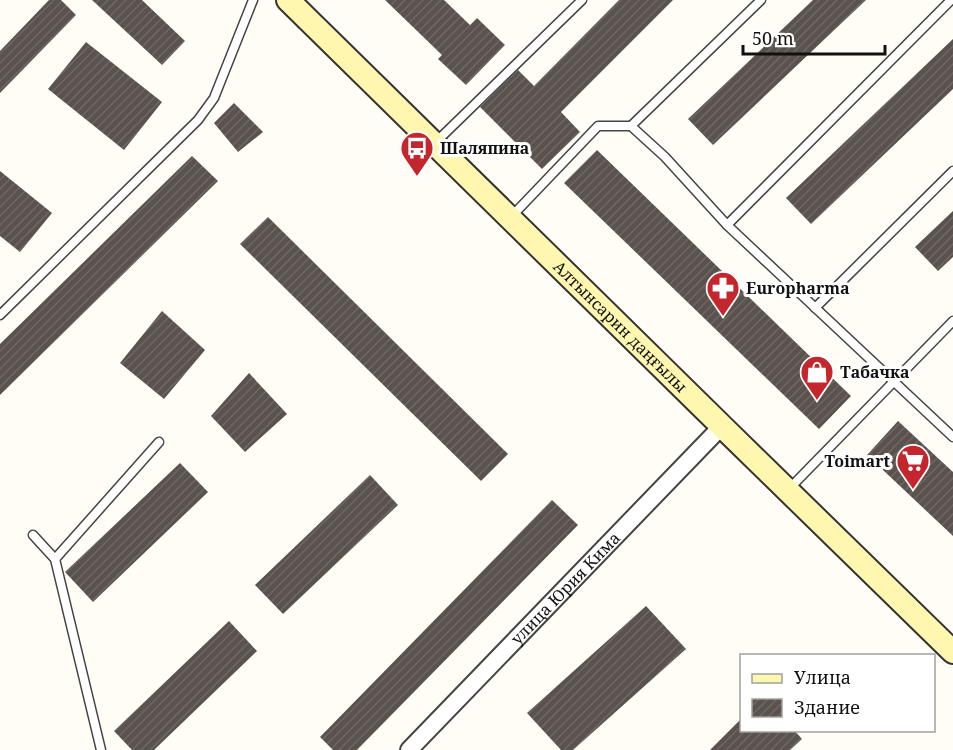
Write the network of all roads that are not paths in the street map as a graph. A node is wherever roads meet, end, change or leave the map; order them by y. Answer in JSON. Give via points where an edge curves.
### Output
{"nodes":[{"id":1,"x":253,"y":0,"type":"edge"},
{"id":2,"x":288,"y":0,"type":"edge"},
{"id":3,"x":582,"y":0,"type":"edge"},
{"id":4,"x":761,"y":0,"type":"edge"},
{"id":5,"x":951,"y":0,"type":"edge"},
{"id":6,"x":631,"y":126,"type":"junction"},
{"id":7,"x":435,"y":143,"type":"junction"},
{"id":8,"x":953,"y":171,"type":"edge"},
{"id":9,"x":511,"y":218,"type":"junction"},
{"id":10,"x":727,"y":225,"type":"junction"},
{"id":11,"x":815,"y":308,"type":"junction"},
{"id":12,"x":0,"y":315,"type":"edge"},
{"id":13,"x":953,"y":321,"type":"edge"},
{"id":14,"x":894,"y":382,"type":"junction"},
{"id":15,"x":721,"y":427,"type":"junction"},
{"id":16,"x":953,"y":437,"type":"edge"},
{"id":17,"x":159,"y":442,"type":"dead end"},
{"id":18,"x":787,"y":491,"type":"junction"},
{"id":19,"x":33,"y":535,"type":"dead end"},
{"id":20,"x":55,"y":559,"type":"junction"},
{"id":21,"x":953,"y":652,"type":"edge"},
{"id":22,"x":101,"y":750,"type":"edge"},
{"id":23,"x":409,"y":750,"type":"edge"}],
"edges":[{"from":1,"to":12,"type":"lane","via":[[214,98],[198,120]]},
{"from":2,"to":7,"type":"main road","name":"Алтынсарин даңғылы"},
{"from":3,"to":7,"type":"lane"},
{"from":4,"to":6,"type":"lane"},
{"from":5,"to":10,"type":"lane"},
{"from":6,"to":9,"type":"lane","via":[[598,126]]},
{"from":6,"to":10,"type":"lane"},
{"from":7,"to":9,"type":"main road","name":"Алтынсарин даңғылы"},
{"from":8,"to":11,"type":"lane"},
{"from":9,"to":15,"type":"main road","name":"Алтынсарин даңғылы"},
{"from":10,"to":11,"type":"lane"},
{"from":11,"to":14,"type":"lane"},
{"from":13,"to":14,"type":"lane"},
{"from":14,"to":16,"type":"lane"},
{"from":14,"to":18,"type":"lane"},
{"from":15,"to":18,"type":"main road","name":"Алтынсарин даңғылы"},
{"from":15,"to":23,"type":"street","name":"улица Юрия Кима"},
{"from":17,"to":20,"type":"lane"},
{"from":18,"to":21,"type":"main road","name":"Алтынсарин даңғылы"},
{"from":19,"to":20,"type":"lane"},
{"from":20,"to":22,"type":"lane"}]}
